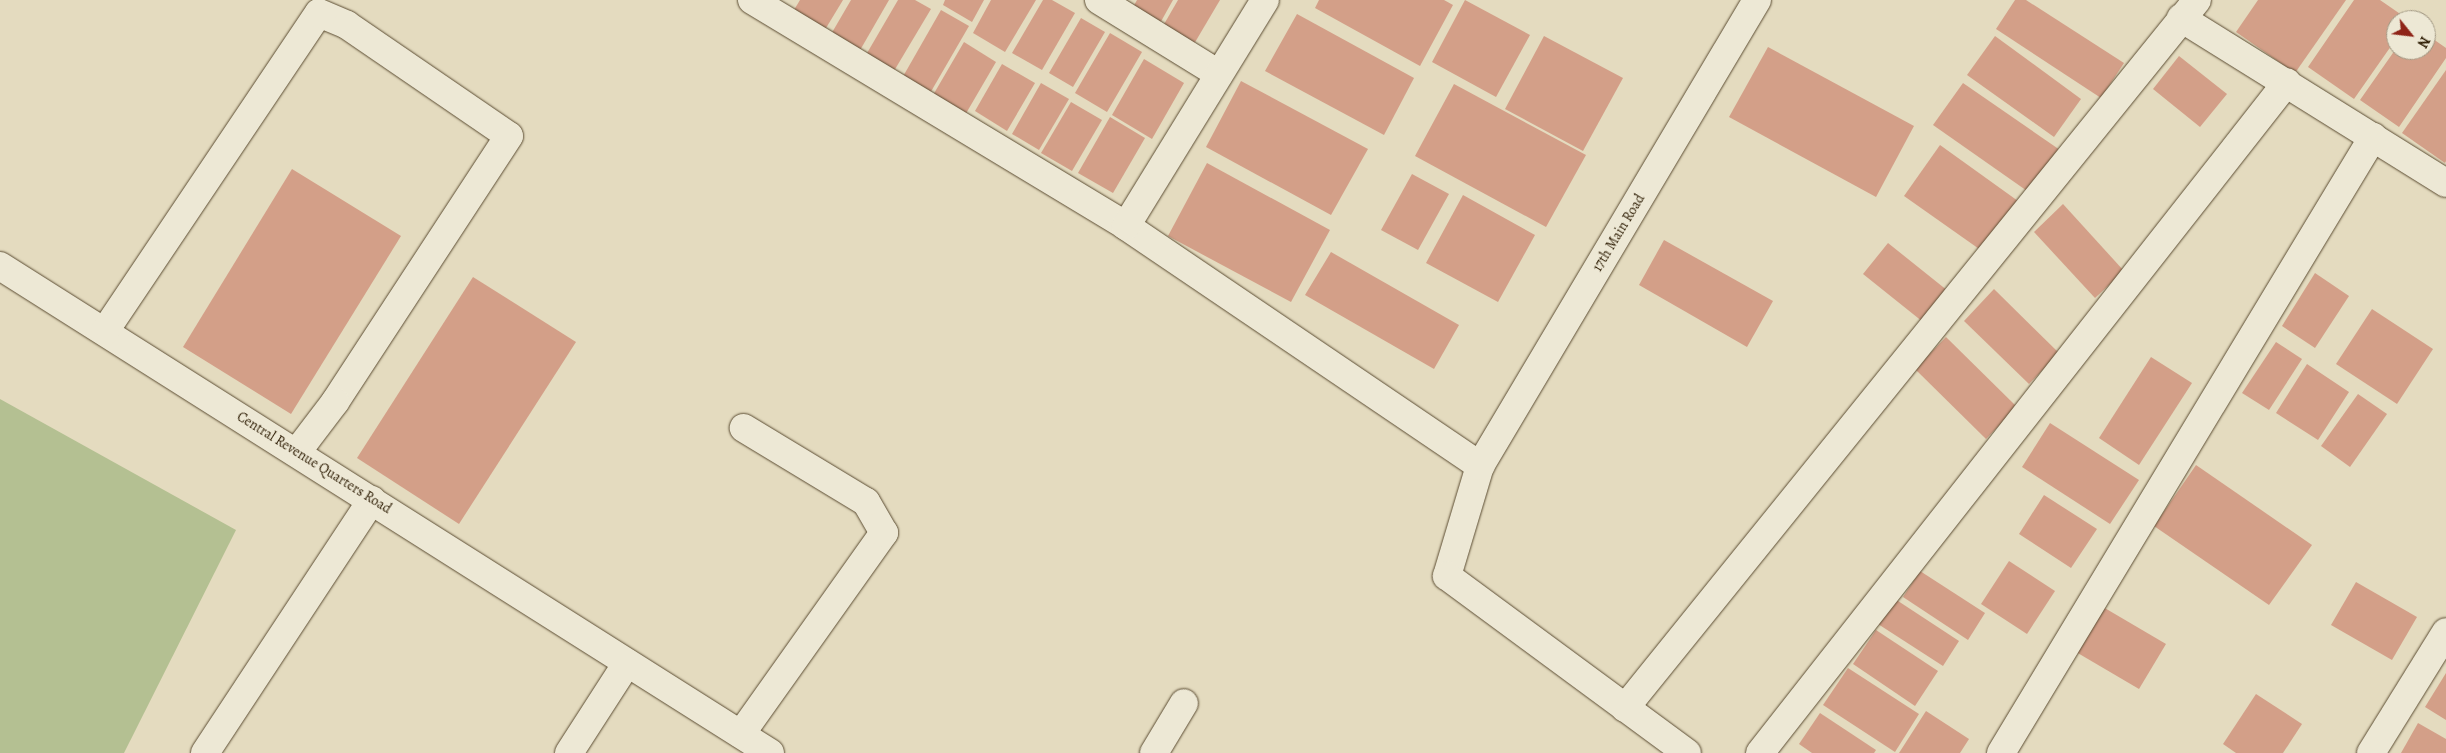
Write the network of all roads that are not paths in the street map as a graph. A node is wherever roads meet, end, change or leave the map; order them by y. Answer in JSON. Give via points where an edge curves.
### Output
{"nodes":[{"id":1,"x":752,"y":0,"type":"edge"},
{"id":2,"x":1099,"y":0,"type":"edge"},
{"id":3,"x":1265,"y":0,"type":"edge"},
{"id":4,"x":1757,"y":0,"type":"edge"},
{"id":5,"x":2189,"y":9,"type":"edge"},
{"id":6,"x":1219,"y":74,"type":"junction"},
{"id":7,"x":2287,"y":82,"type":"junction"},
{"id":8,"x":2373,"y":137,"type":"junction"},
{"id":9,"x":2446,"y":183,"type":"edge"},
{"id":10,"x":1126,"y":226,"type":"junction"},
{"id":11,"x":0,"y":266,"type":"edge"},
{"id":12,"x":105,"y":330,"type":"junction"},
{"id":13,"x":744,"y":428,"type":"dead end"},
{"id":14,"x":296,"y":452,"type":"junction"},
{"id":15,"x":1480,"y":466,"type":"junction"},
{"id":16,"x":372,"y":500,"type":"junction"},
{"id":17,"x":2446,"y":632,"type":"edge"},
{"id":18,"x":627,"y":663,"type":"junction"},
{"id":19,"x":1184,"y":703,"type":"dead end"},
{"id":20,"x":1625,"y":708,"type":"junction"},
{"id":21,"x":741,"y":734,"type":"junction"},
{"id":22,"x":205,"y":753,"type":"edge"},
{"id":23,"x":569,"y":753,"type":"edge"},
{"id":24,"x":770,"y":753,"type":"edge"},
{"id":25,"x":1154,"y":753,"type":"edge"},
{"id":26,"x":1688,"y":753,"type":"edge"},
{"id":27,"x":1760,"y":753,"type":"edge"},
{"id":28,"x":2001,"y":753,"type":"edge"},
{"id":29,"x":2372,"y":753,"type":"edge"}],
"edges":[{"from":1,"to":10,"type":"street"},
{"from":2,"to":6,"type":"street"},
{"from":3,"to":6,"type":"street"},
{"from":4,"to":15,"type":"street","name":"17th Main Road"},
{"from":5,"to":7,"type":"street"},
{"from":5,"to":20,"type":"street"},
{"from":6,"to":10,"type":"street"},
{"from":7,"to":8,"type":"street"},
{"from":7,"to":27,"type":"street"},
{"from":8,"to":9,"type":"street"},
{"from":8,"to":28,"type":"street"},
{"from":10,"to":15,"type":"street"},
{"from":11,"to":12,"type":"street","name":"Central Revenue Quarters Road"},
{"from":12,"to":14,"type":"street","name":"Central Revenue Quarters Road"},
{"from":12,"to":14,"type":"street","via":[[318,13],[348,25],[509,136],[335,402]]},
{"from":13,"to":21,"type":"street","via":[[866,502],[884,534]]},
{"from":14,"to":16,"type":"street","name":"Central Revenue Quarters Road"},
{"from":15,"to":20,"type":"street","name":"17th Main Road","via":[[1447,576]]},
{"from":16,"to":18,"type":"street","name":"Central Revenue Quarters Road"},
{"from":16,"to":22,"type":"street"},
{"from":17,"to":29,"type":"street"},
{"from":18,"to":21,"type":"street","name":"Central Revenue Quarters Road"},
{"from":18,"to":23,"type":"street"},
{"from":19,"to":25,"type":"street"},
{"from":20,"to":26,"type":"street"},
{"from":21,"to":24,"type":"street","name":"Central Revenue Quarters Road"}]}
